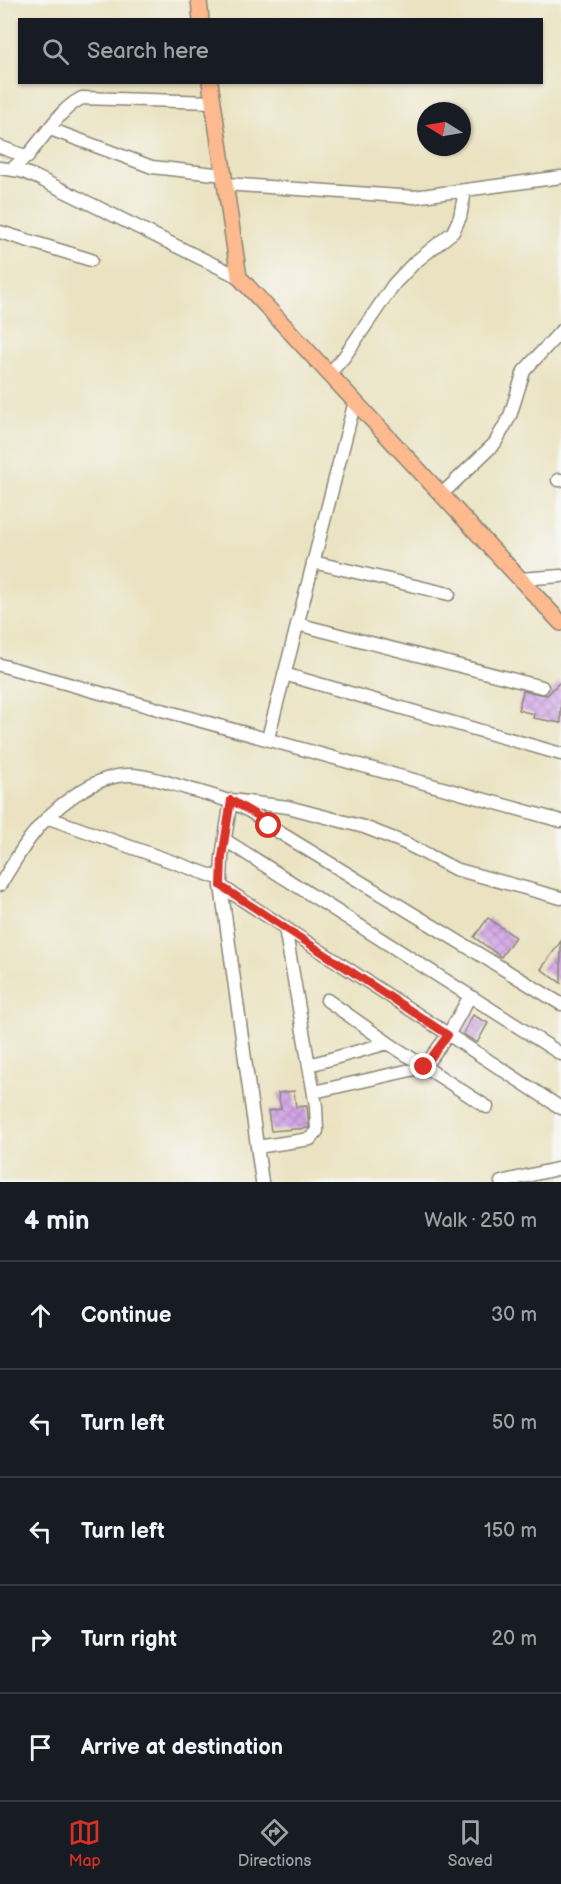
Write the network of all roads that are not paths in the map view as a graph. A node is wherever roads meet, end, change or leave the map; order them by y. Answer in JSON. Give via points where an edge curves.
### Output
{"nodes":[{"id":1,"x":198,"y":0,"type":"edge"},
{"id":2,"x":201,"y":18,"type":"edge"},
{"id":3,"x":210,"y":84,"type":"edge"},
{"id":4,"x":213,"y":102,"type":"junction"},
{"id":5,"x":50,"y":129,"type":"junction"},
{"id":6,"x":0,"y":147,"type":"edge"},
{"id":7,"x":28,"y":157,"type":"junction"},
{"id":8,"x":5,"y":169,"type":"edge"},
{"id":9,"x":561,"y":177,"type":"edge"},
{"id":10,"x":225,"y":180,"type":"junction"},
{"id":11,"x":465,"y":190,"type":"junction"},
{"id":12,"x":0,"y":232,"type":"edge"},
{"id":13,"x":91,"y":260,"type":"dead end"},
{"id":14,"x":239,"y":277,"type":"junction"},
{"id":15,"x":561,"y":331,"type":"edge"},
{"id":16,"x":329,"y":374,"type":"junction"},
{"id":17,"x":355,"y":401,"type":"junction"},
{"id":18,"x":442,"y":494,"type":"junction"},
{"id":19,"x":313,"y":562,"type":"junction"},
{"id":20,"x":561,"y":576,"type":"edge"},
{"id":21,"x":520,"y":579,"type":"junction"},
{"id":22,"x":449,"y":594,"type":"dead end"},
{"id":23,"x":561,"y":623,"type":"edge"},
{"id":24,"x":297,"y":624,"type":"junction"},
{"id":25,"x":0,"y":665,"type":"edge"},
{"id":26,"x":284,"y":674,"type":"junction"},
{"id":27,"x":542,"y":687,"type":"dead end"},
{"id":28,"x":268,"y":738,"type":"junction"},
{"id":29,"x":561,"y":754,"type":"edge"},
{"id":30,"x":231,"y":800,"type":"junction"},
{"id":31,"x":49,"y":818,"type":"junction"},
{"id":32,"x":561,"y":821,"type":"edge"},
{"id":33,"x":225,"y":840,"type":"junction"},
{"id":34,"x":221,"y":882,"type":"junction"},
{"id":35,"x":0,"y":885,"type":"edge"},
{"id":36,"x":561,"y":898,"type":"edge"},
{"id":37,"x":285,"y":928,"type":"junction"},
{"id":38,"x":470,"y":996,"type":"junction"},
{"id":39,"x":327,"y":1000,"type":"dead end"},
{"id":40,"x":561,"y":1004,"type":"edge"},
{"id":41,"x":448,"y":1035,"type":"junction"},
{"id":42,"x":388,"y":1043,"type":"junction"},
{"id":43,"x":561,"y":1054,"type":"edge"},
{"id":44,"x":309,"y":1065,"type":"junction"},
{"id":45,"x":424,"y":1067,"type":"junction"},
{"id":46,"x":314,"y":1092,"type":"junction"},
{"id":47,"x":487,"y":1107,"type":"dead end"},
{"id":48,"x":561,"y":1108,"type":"edge"},
{"id":49,"x":257,"y":1147,"type":"junction"},
{"id":50,"x":561,"y":1168,"type":"edge"},
{"id":51,"x":262,"y":1182,"type":"edge"},
{"id":52,"x":501,"y":1182,"type":"edge"}],
"edges":[{"from":1,"to":2,"type":"main road"},
{"from":3,"to":4,"type":"main road"},
{"from":4,"to":5,"type":"street","via":[[82,98]]},
{"from":4,"to":10,"type":"main road"},
{"from":5,"to":7,"type":"street"},
{"from":5,"to":10,"type":"street","via":[[152,167]]},
{"from":6,"to":7,"type":"street"},
{"from":7,"to":8,"type":"street"},
{"from":8,"to":14,"type":"street","via":[[38,178]]},
{"from":9,"to":11,"type":"street"},
{"from":10,"to":11,"type":"street","via":[[414,197]]},
{"from":10,"to":14,"type":"main road"},
{"from":11,"to":16,"type":"street","via":[[453,232],[394,284]]},
{"from":12,"to":13,"type":"street"},
{"from":14,"to":16,"type":"main road"},
{"from":15,"to":18,"type":"street","via":[[525,371],[510,416],[495,443]]},
{"from":16,"to":17,"type":"main road"},
{"from":17,"to":18,"type":"main road"},
{"from":17,"to":19,"type":"street"},
{"from":18,"to":21,"type":"main road"},
{"from":19,"to":22,"type":"street"},
{"from":19,"to":24,"type":"street"},
{"from":20,"to":21,"type":"street"},
{"from":21,"to":23,"type":"main road"},
{"from":24,"to":26,"type":"street"},
{"from":24,"to":27,"type":"street"},
{"from":25,"to":28,"type":"street"},
{"from":26,"to":28,"type":"street"},
{"from":26,"to":29,"type":"street"},
{"from":28,"to":32,"type":"street"},
{"from":30,"to":31,"type":"street","via":[[147,777],[117,776],[86,786]]},
{"from":30,"to":33,"type":"street"},
{"from":30,"to":36,"type":"street","via":[[288,807],[364,827],[455,869]]},
{"from":30,"to":40,"type":"street"},
{"from":31,"to":34,"type":"street"},
{"from":31,"to":35,"type":"street","via":[[31,836]]},
{"from":33,"to":34,"type":"street"},
{"from":33,"to":38,"type":"street"},
{"from":34,"to":37,"type":"street"},
{"from":34,"to":49,"type":"street"},
{"from":37,"to":41,"type":"street"},
{"from":37,"to":44,"type":"street"},
{"from":38,"to":41,"type":"street"},
{"from":38,"to":43,"type":"street"},
{"from":39,"to":42,"type":"street"},
{"from":41,"to":45,"type":"street"},
{"from":41,"to":48,"type":"street"},
{"from":42,"to":44,"type":"street"},
{"from":42,"to":45,"type":"street"},
{"from":44,"to":46,"type":"street"},
{"from":45,"to":46,"type":"street"},
{"from":45,"to":47,"type":"street"},
{"from":46,"to":49,"type":"street","via":[[315,1135]]},
{"from":49,"to":51,"type":"street"},
{"from":50,"to":52,"type":"street"}]}
